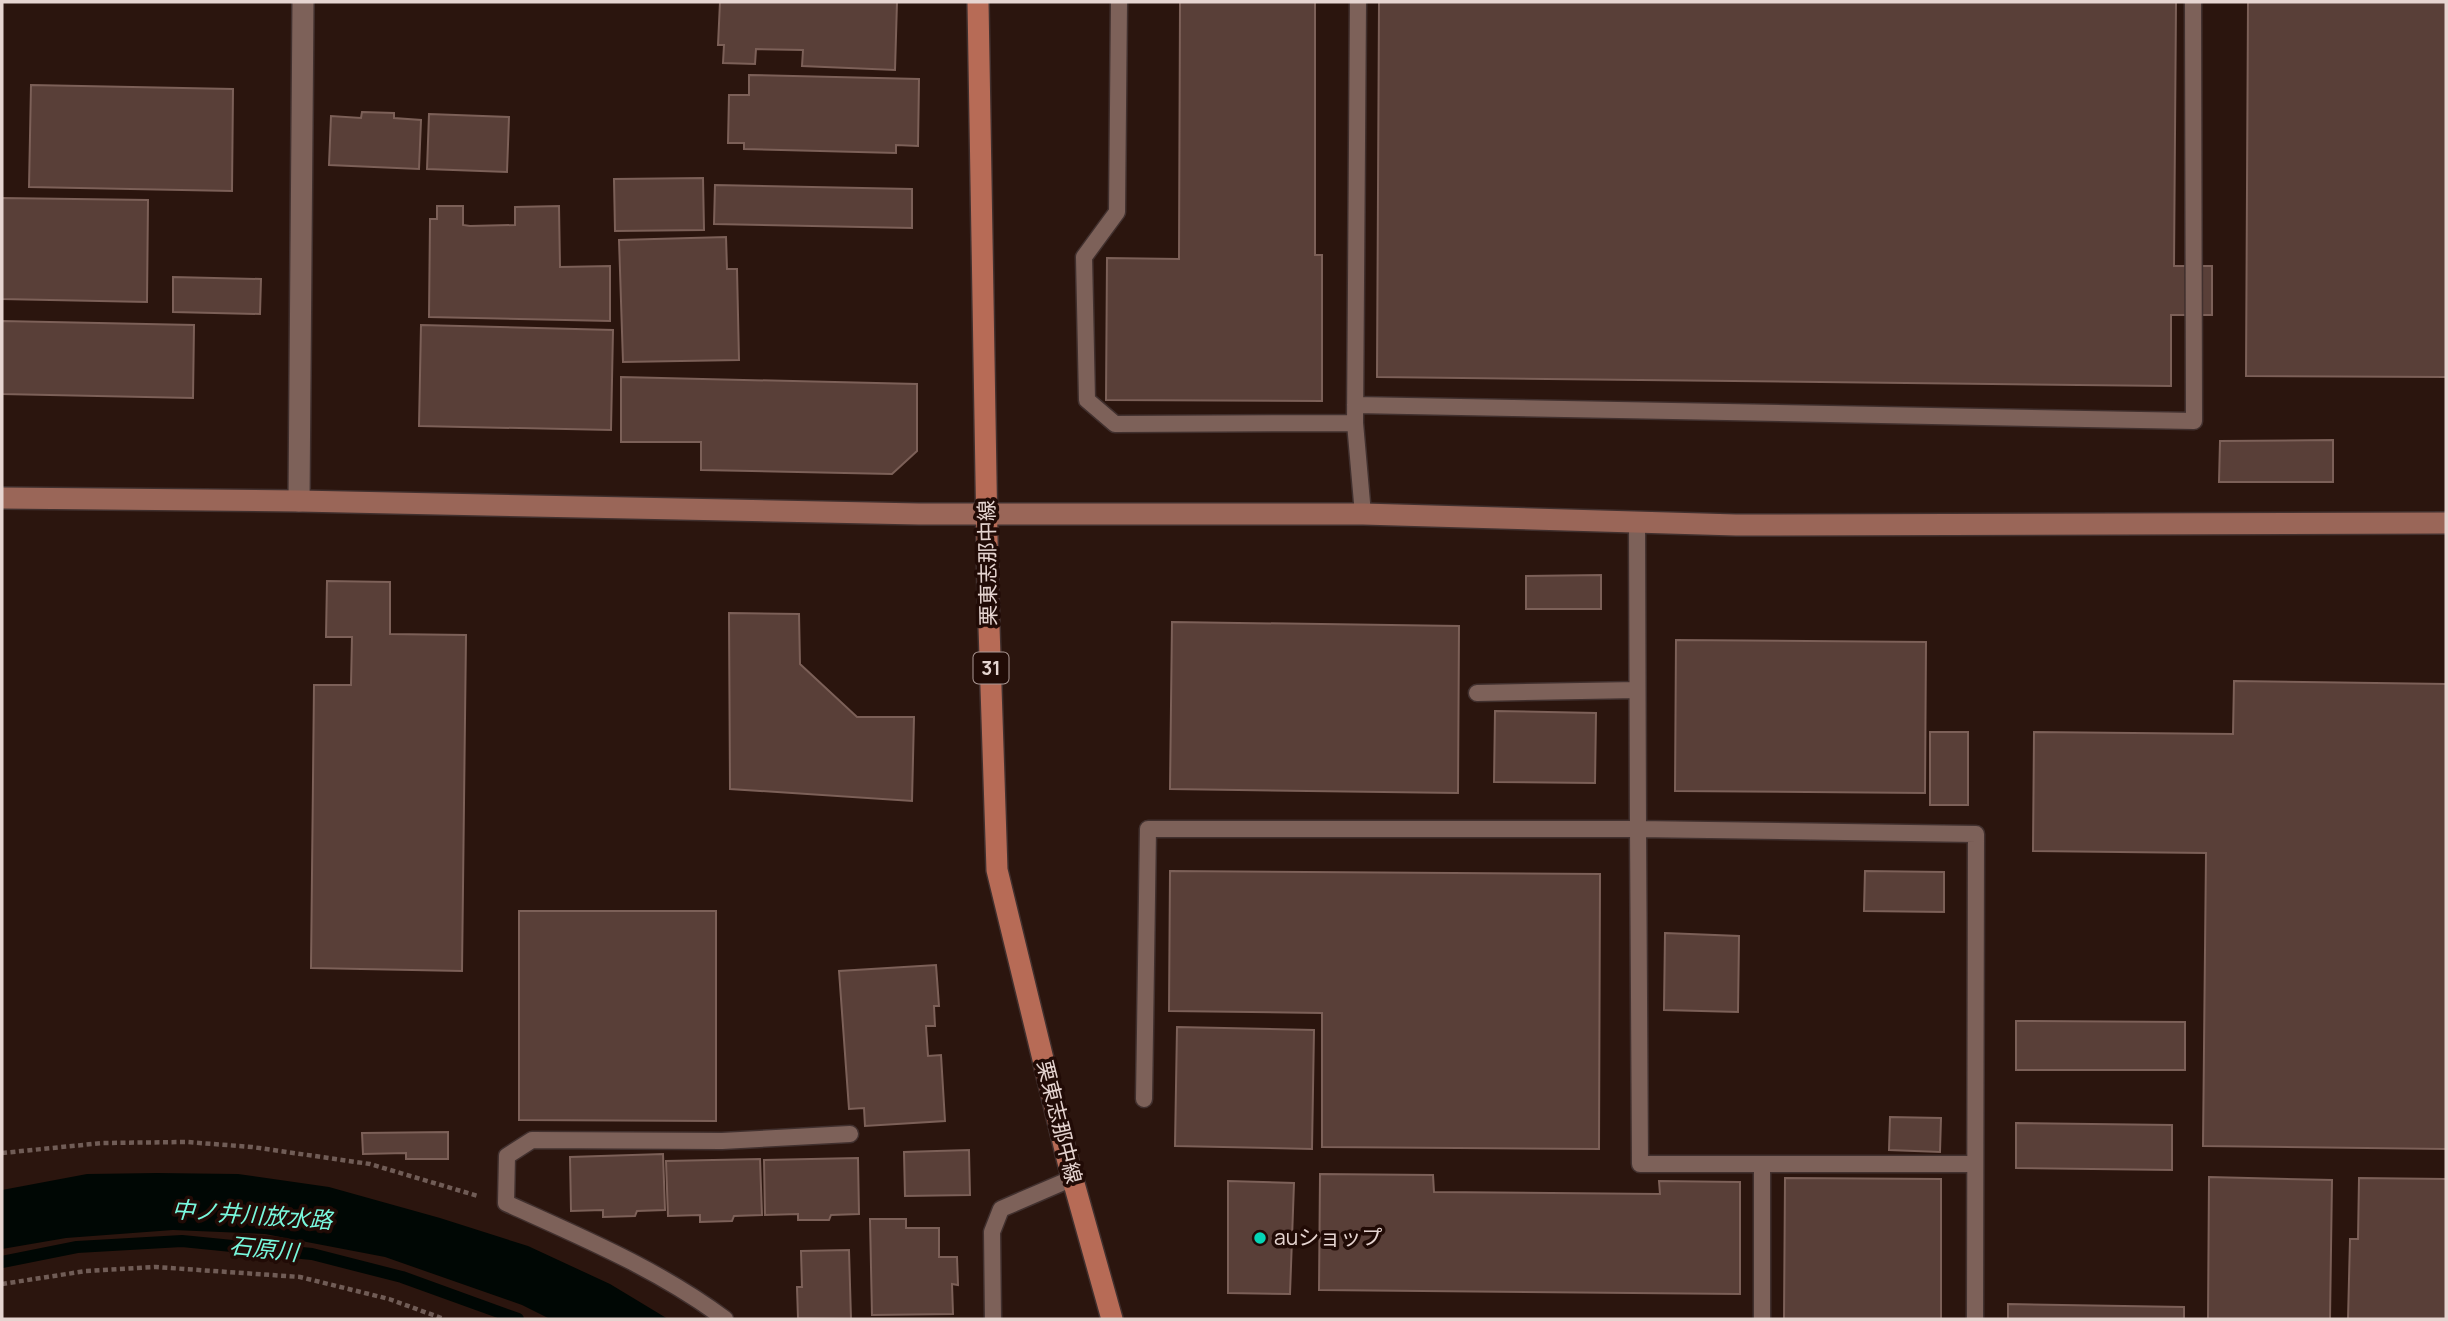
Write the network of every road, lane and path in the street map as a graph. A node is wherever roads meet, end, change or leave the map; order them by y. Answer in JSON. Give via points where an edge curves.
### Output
{"nodes":[{"id":1,"x":303,"y":2,"type":"edge"},
{"id":2,"x":978,"y":2,"type":"edge"},
{"id":3,"x":1119,"y":2,"type":"edge"},
{"id":4,"x":1358,"y":2,"type":"edge"},
{"id":5,"x":2193,"y":2,"type":"edge"},
{"id":6,"x":1355,"y":405,"type":"junction"},
{"id":7,"x":1355,"y":423,"type":"junction"},
{"id":8,"x":2,"y":498,"type":"edge"},
{"id":9,"x":299,"y":501,"type":"junction"},
{"id":10,"x":1363,"y":514,"type":"junction"},
{"id":11,"x":987,"y":515,"type":"junction"},
{"id":12,"x":1637,"y":523,"type":"junction"},
{"id":13,"x":2446,"y":523,"type":"edge"},
{"id":14,"x":1637,"y":690,"type":"junction"},
{"id":15,"x":1477,"y":693,"type":"dead end"},
{"id":16,"x":1638,"y":829,"type":"junction"},
{"id":17,"x":1143,"y":1099,"type":"dead end"},
{"id":18,"x":850,"y":1134,"type":"dead end"},
{"id":19,"x":2,"y":1153,"type":"edge"},
{"id":20,"x":1762,"y":1164,"type":"junction"},
{"id":21,"x":1975,"y":1164,"type":"junction"},
{"id":22,"x":1073,"y":1178,"type":"junction"},
{"id":23,"x":506,"y":1203,"type":"junction"},
{"id":24,"x":2,"y":1284,"type":"edge"},
{"id":25,"x":444,"y":1319,"type":"edge"},
{"id":26,"x":725,"y":1319,"type":"edge"},
{"id":27,"x":993,"y":1319,"type":"edge"},
{"id":28,"x":1112,"y":1319,"type":"edge"},
{"id":29,"x":1762,"y":1319,"type":"edge"},
{"id":30,"x":1975,"y":1319,"type":"edge"}],
"edges":[{"from":1,"to":9,"type":"street"},
{"from":2,"to":11,"type":"main road","name":"栗東志那中線","number":"31"},
{"from":3,"to":7,"type":"lane","via":[[1117,212],[1084,257],[1087,400],[1115,424]]},
{"from":4,"to":6,"type":"lane"},
{"from":5,"to":6,"type":"lane","via":[[2194,421]]},
{"from":6,"to":7,"type":"lane"},
{"from":7,"to":10,"type":"lane"},
{"from":8,"to":9,"type":"street"},
{"from":9,"to":11,"type":"street"},
{"from":10,"to":11,"type":"street"},
{"from":10,"to":12,"type":"street"},
{"from":11,"to":22,"type":"main road","name":"栗東志那中線","number":"31","via":[[997,870]]},
{"from":12,"to":13,"type":"street"},
{"from":12,"to":14,"type":"lane"},
{"from":14,"to":15,"type":"lane"},
{"from":14,"to":16,"type":"lane"},
{"from":16,"to":17,"type":"lane","via":[[1148,829]]},
{"from":16,"to":20,"type":"lane","via":[[1640,1164]]},
{"from":16,"to":21,"type":"lane","via":[[1976,834]]},
{"from":18,"to":23,"type":"lane","via":[[722,1141],[532,1140],[507,1156]]},
{"from":19,"to":23,"type":"path","via":[[102,1143],[252,1147],[370,1164]]},
{"from":20,"to":21,"type":"lane"},
{"from":20,"to":29,"type":"lane"},
{"from":21,"to":30,"type":"lane"},
{"from":22,"to":27,"type":"lane","via":[[1002,1209],[992,1232]]},
{"from":22,"to":28,"type":"main road","name":"栗東志那中線","number":"31"},
{"from":23,"to":26,"type":"lane","via":[[624,1256]]},
{"from":24,"to":25,"type":"path","via":[[86,1271],[156,1268],[300,1277],[389,1299]]}]}
